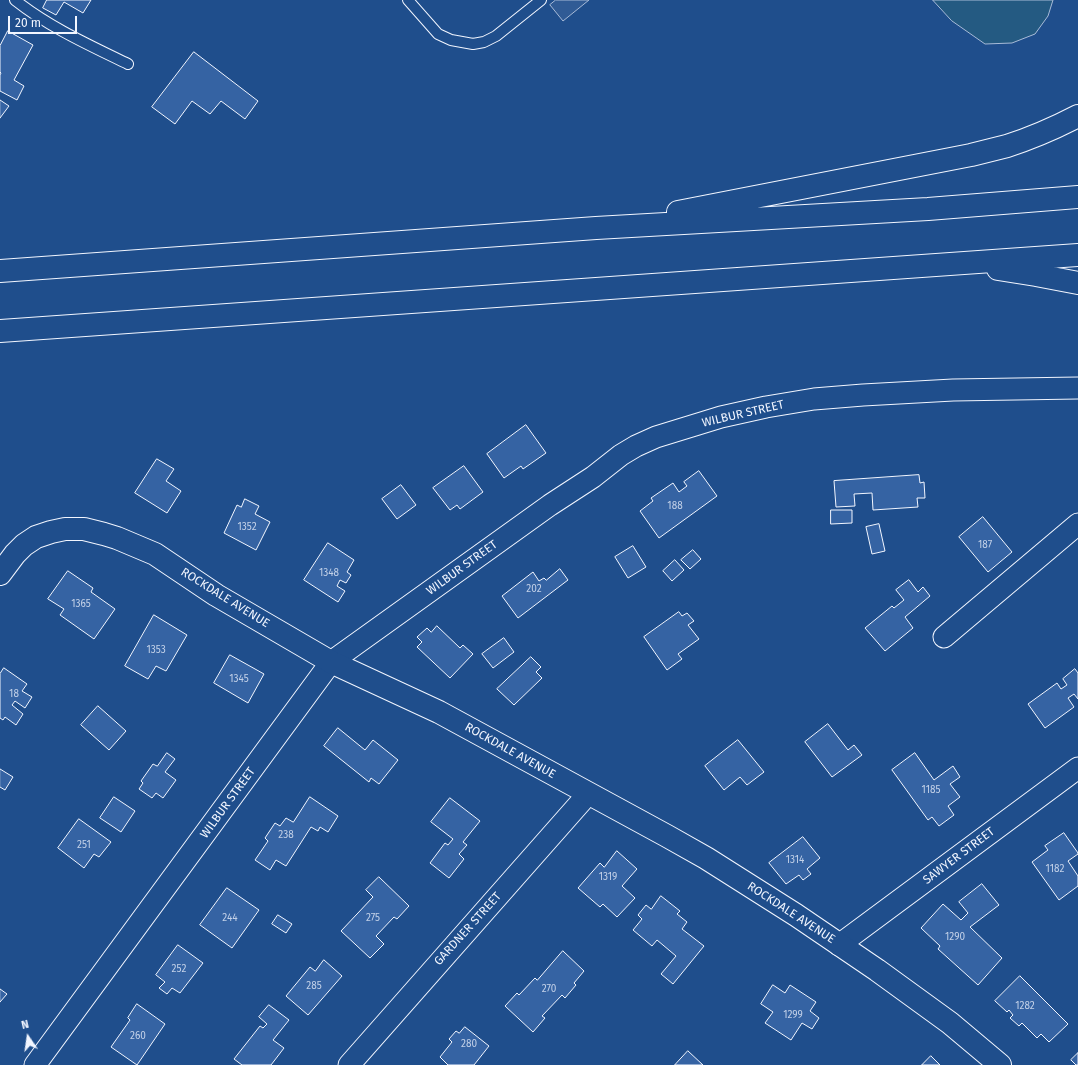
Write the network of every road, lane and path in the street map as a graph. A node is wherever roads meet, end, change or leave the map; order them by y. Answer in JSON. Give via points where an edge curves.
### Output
{"nodes":[{"id":1,"x":15,"y":0,"type":"edge"},
{"id":2,"x":408,"y":0,"type":"edge"},
{"id":3,"x":541,"y":0,"type":"edge"},
{"id":4,"x":128,"y":64,"type":"dead end"},
{"id":5,"x":1078,"y":116,"type":"edge"},
{"id":6,"x":1078,"y":197,"type":"edge"},
{"id":7,"x":596,"y":228,"type":"junction"},
{"id":8,"x":1078,"y":254,"type":"edge"},
{"id":9,"x":956,"y":263,"type":"junction"},
{"id":10,"x":0,"y":271,"type":"edge"},
{"id":11,"x":1078,"y":283,"type":"edge"},
{"id":12,"x":0,"y":331,"type":"edge"},
{"id":13,"x":1078,"y":388,"type":"edge"},
{"id":14,"x":1078,"y":524,"type":"edge"},
{"id":15,"x":0,"y":574,"type":"edge"},
{"id":16,"x":944,"y":637,"type":"dead end"},
{"id":17,"x":331,"y":662,"type":"junction"},
{"id":18,"x":1078,"y":768,"type":"edge"},
{"id":19,"x":588,"y":794,"type":"junction"},
{"id":20,"x":840,"y":945,"type":"junction"},
{"id":21,"x":35,"y":1065,"type":"edge"},
{"id":22,"x":349,"y":1065,"type":"edge"},
{"id":23,"x":1000,"y":1065,"type":"edge"}],
"edges":[{"from":1,"to":4,"type":"lane","via":[[69,34]]},
{"from":2,"to":3,"type":"lane","via":[[438,34],[451,40],[473,44],[496,36]]},
{"from":5,"to":7,"type":"main road","via":[[1007,146],[971,155]]},
{"from":6,"to":7,"type":"main road","via":[[928,209]]},
{"from":7,"to":10,"type":"main road"},
{"from":8,"to":9,"type":"main road"},
{"from":9,"to":11,"type":"main road"},
{"from":9,"to":12,"type":"main road"},
{"from":13,"to":17,"type":"street","name":"WILBUR STREET","via":[[953,390],[814,399],[766,406],[656,437],[622,455]]},
{"from":14,"to":16,"type":"street"},
{"from":15,"to":17,"type":"main road","name":"ROCKDALE AVENUE","via":[[14,554],[36,537],[65,529],[104,534],[155,554],[216,595]]},
{"from":17,"to":19,"type":"main road","name":"ROCKDALE AVENUE","via":[[439,712]]},
{"from":17,"to":21,"type":"street","name":"WILBUR STREET"},
{"from":18,"to":20,"type":"street","name":"SAWYER STREET"},
{"from":19,"to":20,"type":"main road","name":"ROCKDALE AVENUE","via":[[706,858]]},
{"from":19,"to":22,"type":"street","name":"GARDNER STREET"},
{"from":20,"to":23,"type":"main road","name":"ROCKDALE AVENUE","via":[[950,1023]]}]}
